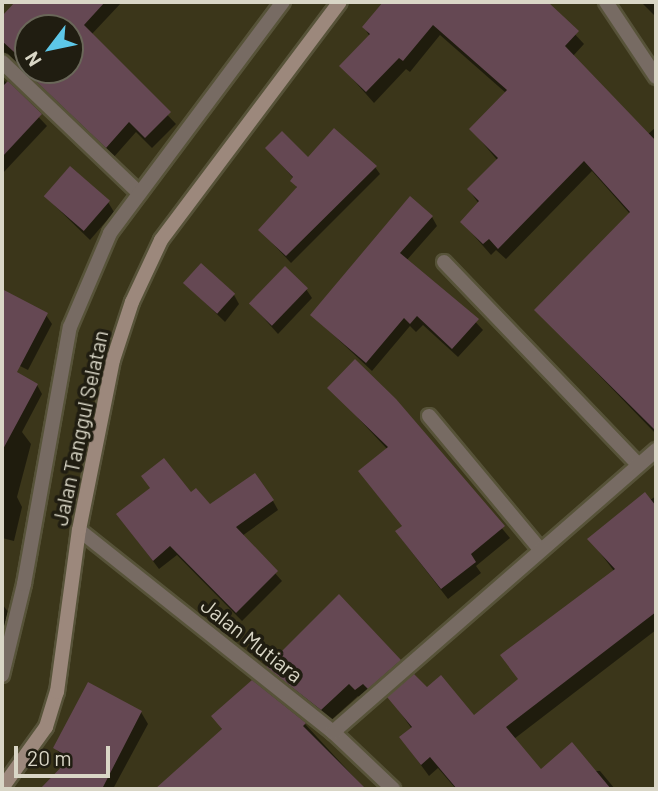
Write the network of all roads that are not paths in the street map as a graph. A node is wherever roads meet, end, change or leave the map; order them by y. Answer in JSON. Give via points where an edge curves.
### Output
{"nodes":[{"id":1,"x":283,"y":2,"type":"edge"},
{"id":2,"x":340,"y":2,"type":"edge"},
{"id":3,"x":606,"y":2,"type":"edge"},
{"id":4,"x":2,"y":62,"type":"edge"},
{"id":5,"x":656,"y":77,"type":"edge"},
{"id":6,"x":139,"y":193,"type":"junction"},
{"id":7,"x":444,"y":262,"type":"dead end"},
{"id":8,"x":429,"y":416,"type":"dead end"},
{"id":9,"x":656,"y":450,"type":"edge"},
{"id":10,"x":639,"y":465,"type":"junction"},
{"id":11,"x":79,"y":530,"type":"junction"},
{"id":12,"x":540,"y":549,"type":"junction"},
{"id":13,"x":2,"y":675,"type":"edge"},
{"id":14,"x":333,"y":732,"type":"junction"},
{"id":15,"x":2,"y":788,"type":"edge"},
{"id":16,"x":393,"y":789,"type":"edge"}],
"edges":[{"from":1,"to":6,"type":"street","name":"Jalan Tanggul Selatan"},
{"from":2,"to":11,"type":"street","name":"Jalan Tanggul Selatan","via":[[161,240],[132,302],[113,360]]},
{"from":3,"to":5,"type":"street"},
{"from":4,"to":6,"type":"street"},
{"from":6,"to":13,"type":"street","name":"Jalan Tanggul Selatan","via":[[110,233],[70,327],[24,584]]},
{"from":7,"to":10,"type":"street"},
{"from":8,"to":12,"type":"street"},
{"from":9,"to":10,"type":"street"},
{"from":10,"to":12,"type":"street"},
{"from":11,"to":14,"type":"street","name":"Jalan Mutiara"},
{"from":11,"to":15,"type":"street","name":"Jalan Tanggul Selatan","via":[[57,692],[46,727]]},
{"from":12,"to":14,"type":"street"},
{"from":14,"to":16,"type":"street","name":"Jalan Mutiara"}]}
